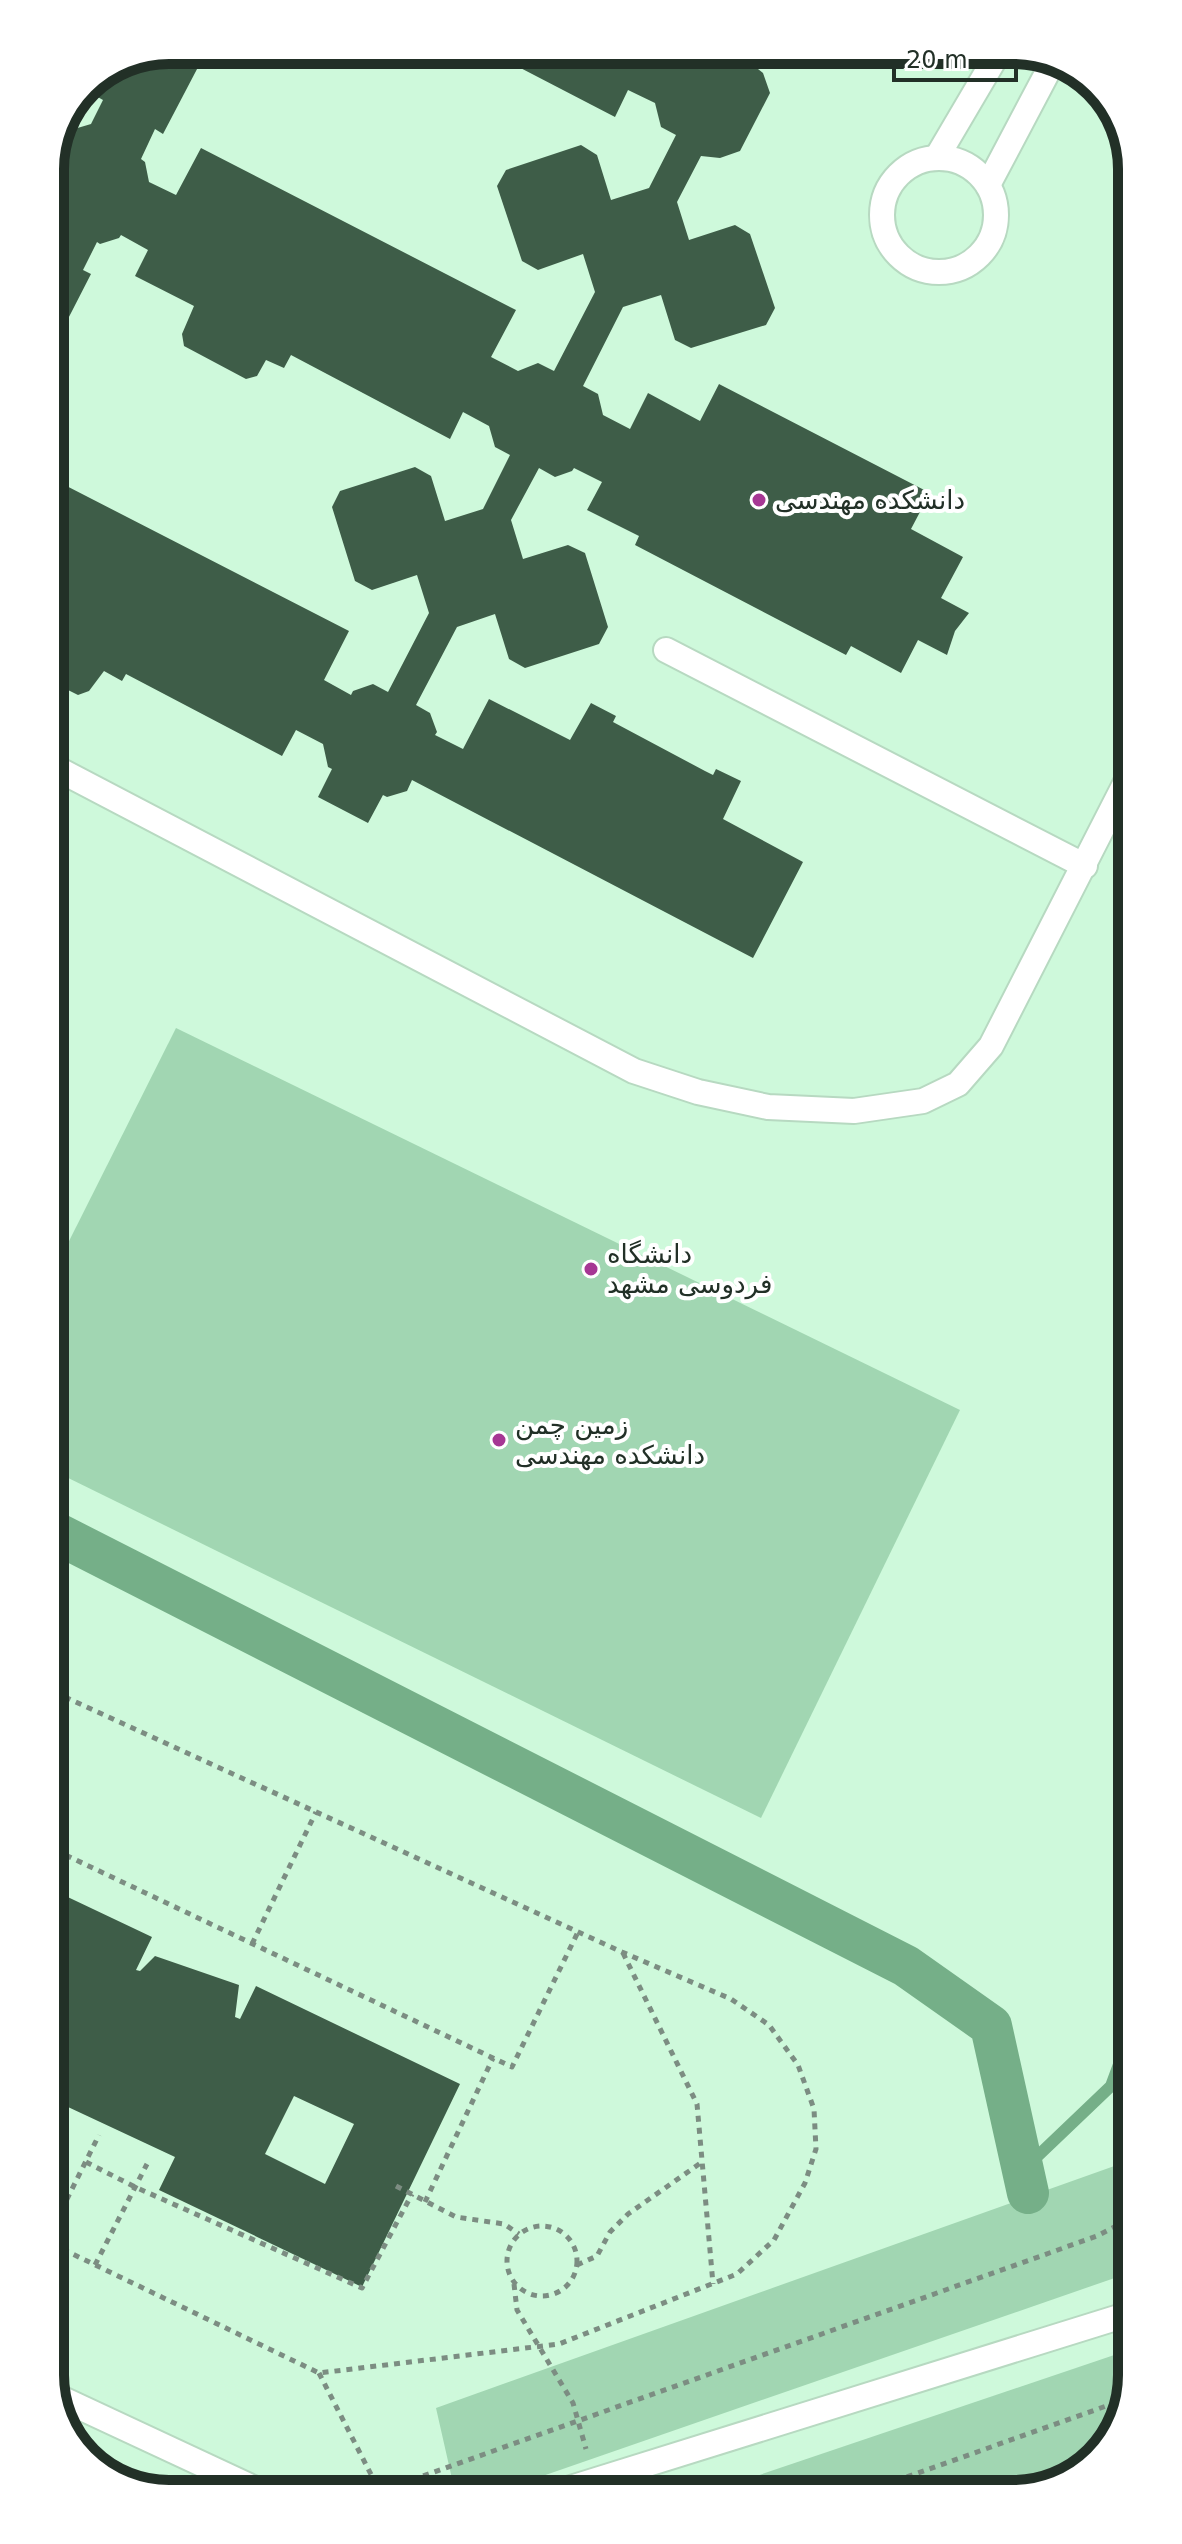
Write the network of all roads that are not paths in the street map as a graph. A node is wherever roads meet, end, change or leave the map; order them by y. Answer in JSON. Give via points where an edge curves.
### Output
{"nodes":[{"id":1,"x":992,"y":64,"type":"edge"},
{"id":2,"x":1048,"y":71,"type":"edge"},
{"id":3,"x":937,"y":157,"type":"junction"},
{"id":4,"x":988,"y":185,"type":"junction"},
{"id":5,"x":666,"y":650,"type":"dead end"},
{"id":6,"x":64,"y":772,"type":"edge"},
{"id":7,"x":1118,"y":798,"type":"edge"},
{"id":8,"x":1085,"y":866,"type":"junction"},
{"id":9,"x":1118,"y":2317,"type":"edge"},
{"id":10,"x":68,"y":2402,"type":"edge"},
{"id":11,"x":236,"y":2480,"type":"edge"},
{"id":12,"x":594,"y":2480,"type":"edge"}],
"edges":[{"from":1,"to":3,"type":"lane"},
{"from":2,"to":4,"type":"lane"},
{"from":3,"to":4,"type":"lane","via":[[975,170]]},
{"from":3,"to":4,"type":"lane","via":[[917,161],[888,187],[882,227],[889,246],[903,261],[940,273],[960,270],[977,259],[996,224],[996,204]]},
{"from":5,"to":8,"type":"lane"},
{"from":6,"to":8,"type":"lane","via":[[634,1071],[768,1107],[854,1111],[923,1101],[958,1084],[991,1046]]},
{"from":7,"to":8,"type":"lane"},
{"from":9,"to":12,"type":"lane"},
{"from":10,"to":11,"type":"lane"}]}
